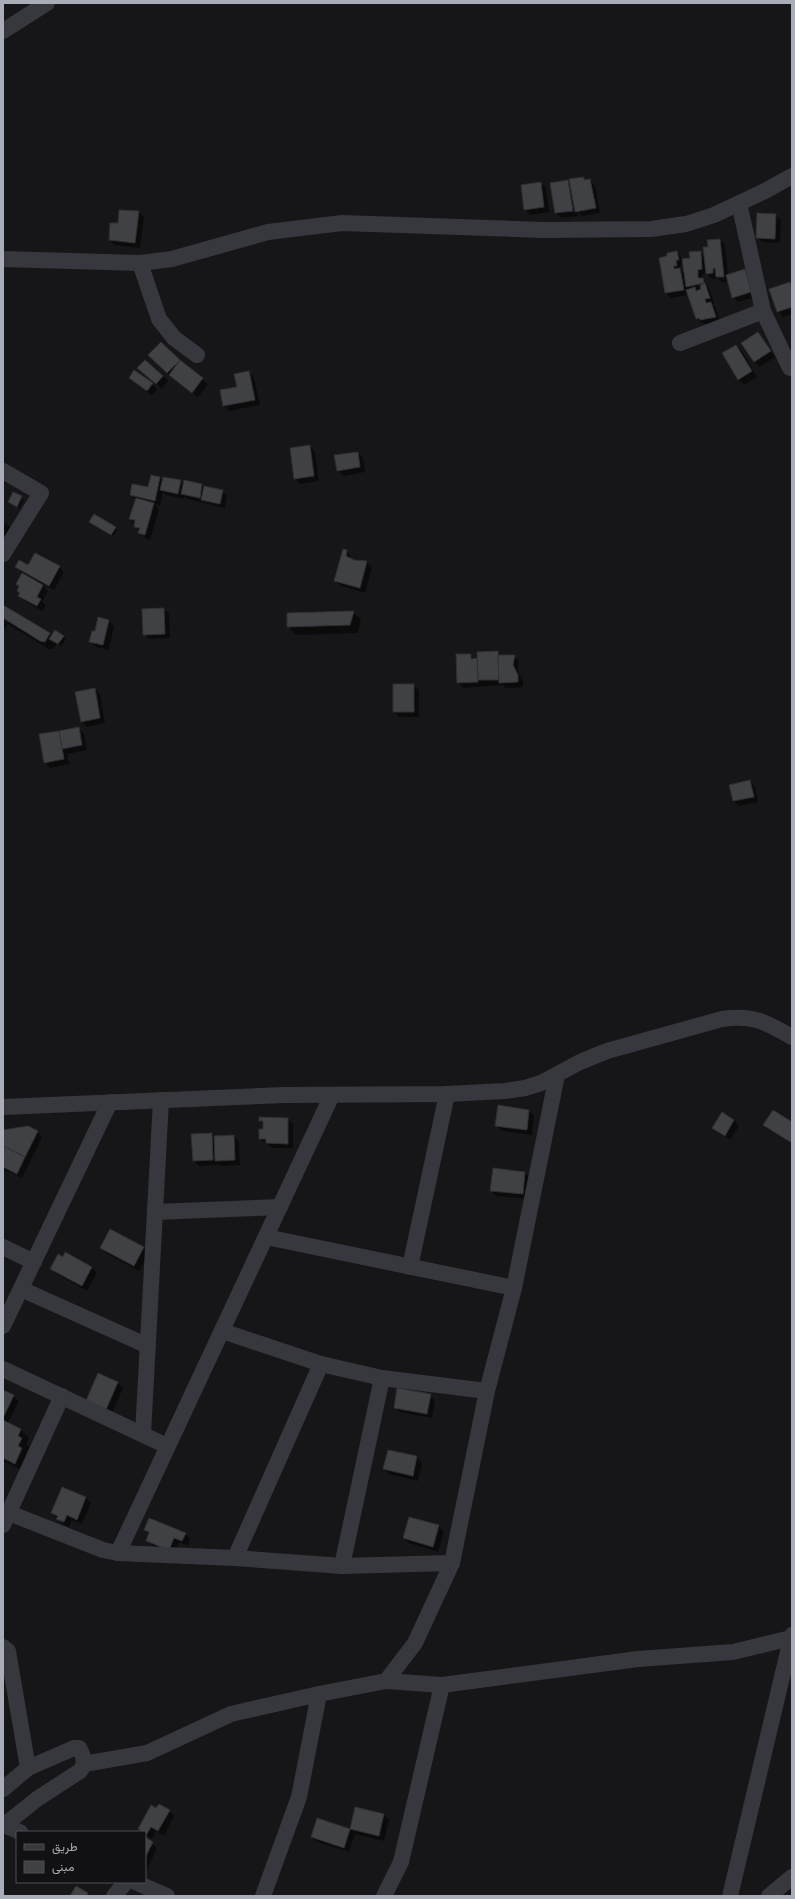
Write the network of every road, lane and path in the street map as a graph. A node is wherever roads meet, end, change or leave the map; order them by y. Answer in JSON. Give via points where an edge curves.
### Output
{"nodes":[{"id":1,"x":47,"y":3,"type":"edge"},
{"id":2,"x":3,"y":31,"type":"edge"},
{"id":3,"x":792,"y":176,"type":"edge"},
{"id":4,"x":739,"y":203,"type":"junction"},
{"id":5,"x":3,"y":259,"type":"edge"},
{"id":6,"x":140,"y":263,"type":"junction"},
{"id":7,"x":763,"y":311,"type":"junction"},
{"id":8,"x":680,"y":344,"type":"dead end"},
{"id":9,"x":197,"y":355,"type":"dead end"},
{"id":10,"x":790,"y":368,"type":"dead end"},
{"id":11,"x":3,"y":471,"type":"edge"},
{"id":12,"x":3,"y":554,"type":"edge"},
{"id":13,"x":792,"y":1037,"type":"edge"},
{"id":14,"x":557,"y":1075,"type":"junction"},
{"id":15,"x":447,"y":1094,"type":"junction"},
{"id":16,"x":332,"y":1095,"type":"junction"},
{"id":17,"x":161,"y":1100,"type":"junction"},
{"id":18,"x":110,"y":1102,"type":"junction"},
{"id":19,"x":3,"y":1107,"type":"edge"},
{"id":20,"x":280,"y":1207,"type":"junction"},
{"id":21,"x":155,"y":1212,"type":"junction"},
{"id":22,"x":266,"y":1237,"type":"junction"},
{"id":23,"x":3,"y":1247,"type":"edge"},
{"id":24,"x":34,"y":1262,"type":"junction"},
{"id":25,"x":410,"y":1267,"type":"junction"},
{"id":26,"x":514,"y":1288,"type":"junction"},
{"id":27,"x":21,"y":1289,"type":"junction"},
{"id":28,"x":3,"y":1326,"type":"edge"},
{"id":29,"x":222,"y":1331,"type":"junction"},
{"id":30,"x":148,"y":1346,"type":"junction"},
{"id":31,"x":321,"y":1364,"type":"junction"},
{"id":32,"x":3,"y":1368,"type":"edge"},
{"id":33,"x":382,"y":1378,"type":"junction"},
{"id":34,"x":487,"y":1391,"type":"junction"},
{"id":35,"x":62,"y":1396,"type":"junction"},
{"id":36,"x":143,"y":1434,"type":"junction"},
{"id":37,"x":167,"y":1446,"type":"junction"},
{"id":38,"x":6,"y":1519,"type":"edge"},
{"id":39,"x":118,"y":1553,"type":"junction"},
{"id":40,"x":235,"y":1558,"type":"junction"},
{"id":41,"x":452,"y":1563,"type":"junction"},
{"id":42,"x":342,"y":1566,"type":"junction"},
{"id":43,"x":792,"y":1636,"type":"edge"},
{"id":44,"x":3,"y":1647,"type":"edge"},
{"id":45,"x":386,"y":1680,"type":"junction"},
{"id":46,"x":442,"y":1685,"type":"junction"},
{"id":47,"x":319,"y":1694,"type":"junction"},
{"id":48,"x":84,"y":1764,"type":"junction"},
{"id":49,"x":28,"y":1768,"type":"junction"},
{"id":50,"x":3,"y":1789,"type":"edge"},
{"id":51,"x":4,"y":1826,"type":"edge"},
{"id":52,"x":17,"y":1831,"type":"edge"},
{"id":53,"x":792,"y":1877,"type":"edge"},
{"id":54,"x":125,"y":1883,"type":"edge"},
{"id":55,"x":137,"y":1883,"type":"edge"},
{"id":56,"x":114,"y":1896,"type":"edge"},
{"id":57,"x":168,"y":1896,"type":"edge"},
{"id":58,"x":262,"y":1896,"type":"edge"},
{"id":59,"x":384,"y":1896,"type":"edge"},
{"id":60,"x":730,"y":1896,"type":"edge"},
{"id":61,"x":769,"y":1896,"type":"edge"}],
"edges":[{"from":1,"to":2,"type":"street"},
{"from":3,"to":4,"type":"street"},
{"from":4,"to":6,"type":"street","via":[[686,224],[651,229],[544,230],[342,224],[306,226],[268,232],[172,259]]},
{"from":4,"to":7,"type":"street"},
{"from":5,"to":6,"type":"street"},
{"from":6,"to":9,"type":"street","via":[[159,319],[174,338]]},
{"from":7,"to":8,"type":"street"},
{"from":7,"to":10,"type":"street"},
{"from":11,"to":12,"type":"street","via":[[41,493]]},
{"from":13,"to":14,"type":"street","via":[[759,1020],[747,1017],[732,1018],[614,1048]]},
{"from":14,"to":15,"type":"street","via":[[533,1086],[515,1090]]},
{"from":14,"to":26,"type":"street"},
{"from":15,"to":16,"type":"street"},
{"from":15,"to":25,"type":"street"},
{"from":16,"to":17,"type":"street"},
{"from":16,"to":20,"type":"street"},
{"from":17,"to":18,"type":"street"},
{"from":17,"to":21,"type":"street"},
{"from":18,"to":19,"type":"street"},
{"from":18,"to":24,"type":"street"},
{"from":20,"to":21,"type":"street"},
{"from":20,"to":22,"type":"street"},
{"from":21,"to":30,"type":"street"},
{"from":22,"to":25,"type":"street"},
{"from":22,"to":29,"type":"street"},
{"from":23,"to":24,"type":"street"},
{"from":24,"to":27,"type":"street"},
{"from":25,"to":26,"type":"street"},
{"from":26,"to":34,"type":"street"},
{"from":27,"to":28,"type":"street"},
{"from":27,"to":30,"type":"street"},
{"from":29,"to":31,"type":"street"},
{"from":29,"to":37,"type":"street"},
{"from":30,"to":36,"type":"street"},
{"from":31,"to":33,"type":"street"},
{"from":31,"to":40,"type":"street"},
{"from":32,"to":35,"type":"street"},
{"from":33,"to":34,"type":"street"},
{"from":33,"to":42,"type":"street"},
{"from":34,"to":41,"type":"street"},
{"from":35,"to":36,"type":"street"},
{"from":35,"to":38,"type":"street"},
{"from":36,"to":37,"type":"street"},
{"from":37,"to":39,"type":"street"},
{"from":38,"to":39,"type":"street"},
{"from":39,"to":40,"type":"street"},
{"from":40,"to":42,"type":"street"},
{"from":41,"to":42,"type":"street"},
{"from":41,"to":45,"type":"street","via":[[415,1643]]},
{"from":43,"to":46,"type":"street","via":[[733,1652],[638,1659]]},
{"from":43,"to":60,"type":"street"},
{"from":44,"to":49,"type":"street","via":[[8,1651]]},
{"from":45,"to":46,"type":"street"},
{"from":45,"to":47,"type":"street"},
{"from":46,"to":59,"type":"street","via":[[401,1862]]},
{"from":47,"to":48,"type":"street","via":[[231,1714],[147,1753]]},
{"from":47,"to":58,"type":"street","via":[[299,1797]]},
{"from":48,"to":49,"type":"street","via":[[82,1753],[77,1747]]},
{"from":48,"to":51,"type":"street","via":[[80,1771],[37,1799]]},
{"from":49,"to":50,"type":"street"},
{"from":51,"to":52,"type":"street"},
{"from":53,"to":61,"type":"street"},
{"from":54,"to":56,"type":"street"},
{"from":55,"to":57,"type":"street"}]}
